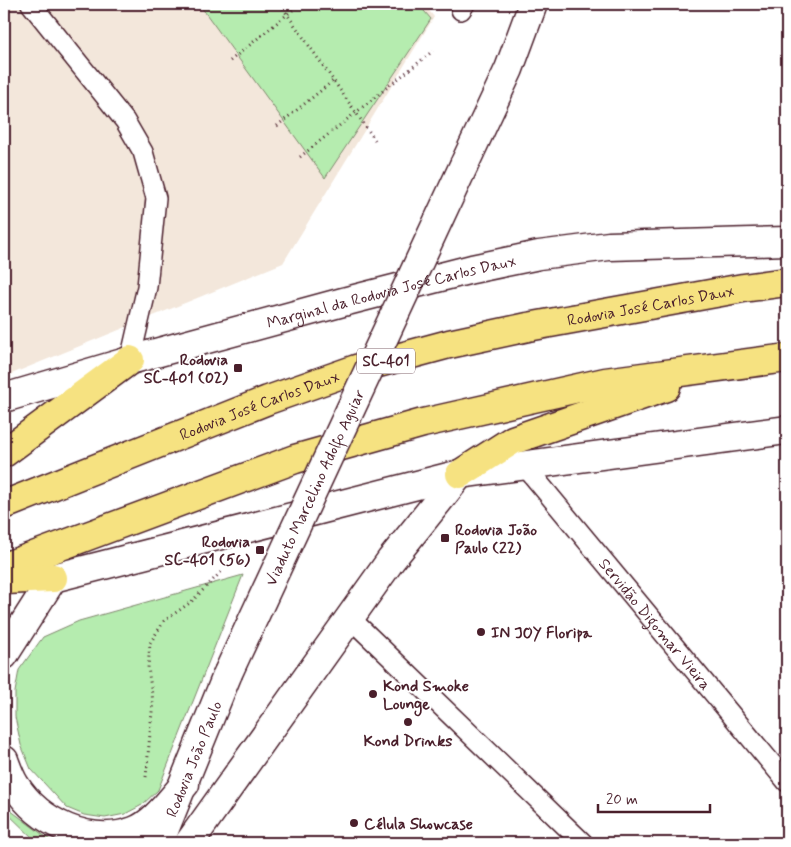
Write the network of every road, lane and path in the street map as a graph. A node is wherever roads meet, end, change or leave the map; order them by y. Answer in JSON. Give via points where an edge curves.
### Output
{"nodes":[{"id":1,"x":30,"y":4,"type":"edge"},
{"id":2,"x":280,"y":4,"type":"edge"},
{"id":3,"x":300,"y":4,"type":"edge"},
{"id":4,"x":533,"y":4,"type":"edge"},
{"id":5,"x":287,"y":14,"type":"junction"},
{"id":6,"x":433,"y":51,"type":"dead end"},
{"id":7,"x":230,"y":61,"type":"dead end"},
{"id":8,"x":334,"y":80,"type":"junction"},
{"id":9,"x":356,"y":111,"type":"junction"},
{"id":10,"x":277,"y":126,"type":"dead end"},
{"id":11,"x":375,"y":140,"type":"dead end"},
{"id":12,"x":300,"y":157,"type":"dead end"},
{"id":13,"x":787,"y":241,"type":"edge"},
{"id":14,"x":787,"y":282,"type":"edge"},
{"id":15,"x":787,"y":358,"type":"edge"},
{"id":16,"x":130,"y":360,"type":"junction"},
{"id":17,"x":734,"y":365,"type":"junction"},
{"id":18,"x":4,"y":398,"type":"edge"},
{"id":19,"x":784,"y":434,"type":"edge"},
{"id":20,"x":4,"y":452,"type":"edge"},
{"id":21,"x":524,"y":466,"type":"junction"},
{"id":22,"x":460,"y":474,"type":"junction"},
{"id":23,"x":4,"y":505,"type":"edge"},
{"id":24,"x":4,"y":567,"type":"edge"},
{"id":25,"x":225,"y":568,"type":"dead end"},
{"id":26,"x":53,"y":578,"type":"junction"},
{"id":27,"x":4,"y":580,"type":"edge"},
{"id":28,"x":350,"y":618,"type":"junction"},
{"id":29,"x":4,"y":654,"type":"edge"},
{"id":30,"x":228,"y":673,"type":"joint"},
{"id":31,"x":4,"y":760,"type":"edge"},
{"id":32,"x":787,"y":782,"type":"edge"},
{"id":33,"x":185,"y":784,"type":"junction"},
{"id":34,"x":157,"y":815,"type":"junction"},
{"id":35,"x":159,"y":843,"type":"edge"},
{"id":36,"x":189,"y":843,"type":"edge"},
{"id":37,"x":583,"y":843,"type":"edge"}],
"edges":[{"from":1,"to":16,"type":"lane","via":[[125,122],[143,152],[156,198],[147,287]]},
{"from":2,"to":5,"type":"path"},
{"from":3,"to":5,"type":"path"},
{"from":4,"to":30,"type":"main road","name":"Viaduto Marcelino Adolfo Aguiar","bridge":true,"via":[[509,69]]},
{"from":5,"to":7,"type":"path"},
{"from":5,"to":8,"type":"path"},
{"from":6,"to":9,"type":"path"},
{"from":8,"to":9,"type":"path"},
{"from":8,"to":10,"type":"path"},
{"from":9,"to":11,"type":"path"},
{"from":9,"to":12,"type":"path"},
{"from":13,"to":16,"type":"main road","name":"Marginal da Rodovia José Carlos Daux","via":[[609,246],[539,255],[343,302]]},
{"from":14,"to":23,"type":"highway","name":"Rodovia José Carlos Daux","number":"SC-401","via":[[528,327],[356,369],[268,400]]},
{"from":15,"to":17,"type":"highway"},
{"from":16,"to":18,"type":"main road","name":"Marginal da Rodovia José Carlos Daux"},
{"from":16,"to":20,"type":"highway"},
{"from":17,"to":22,"type":"highway","via":[[513,440]]},
{"from":17,"to":24,"type":"highway","via":[[605,382],[423,423],[295,459]]},
{"from":19,"to":21,"type":"main road"},
{"from":21,"to":22,"type":"main road"},
{"from":21,"to":32,"type":"lane","name":"Servidão Digomar Vieira"},
{"from":22,"to":26,"type":"main road"},
{"from":22,"to":28,"type":"main road","via":[[391,560]]},
{"from":25,"to":34,"type":"path","via":[[191,602],[164,621],[150,643],[148,668],[153,701],[145,785]]},
{"from":26,"to":27,"type":"highway"},
{"from":26,"to":29,"type":"main road"},
{"from":28,"to":36,"type":"main road"},
{"from":28,"to":37,"type":"lane"},
{"from":30,"to":33,"type":"main road","name":"Rodovia João Paulo"},
{"from":31,"to":34,"type":"main road","via":[[15,785],[44,818],[88,837],[111,837],[135,831]]},
{"from":33,"to":34,"type":"main road"},
{"from":33,"to":35,"type":"main road","name":"Rodovia João Paulo"}]}
